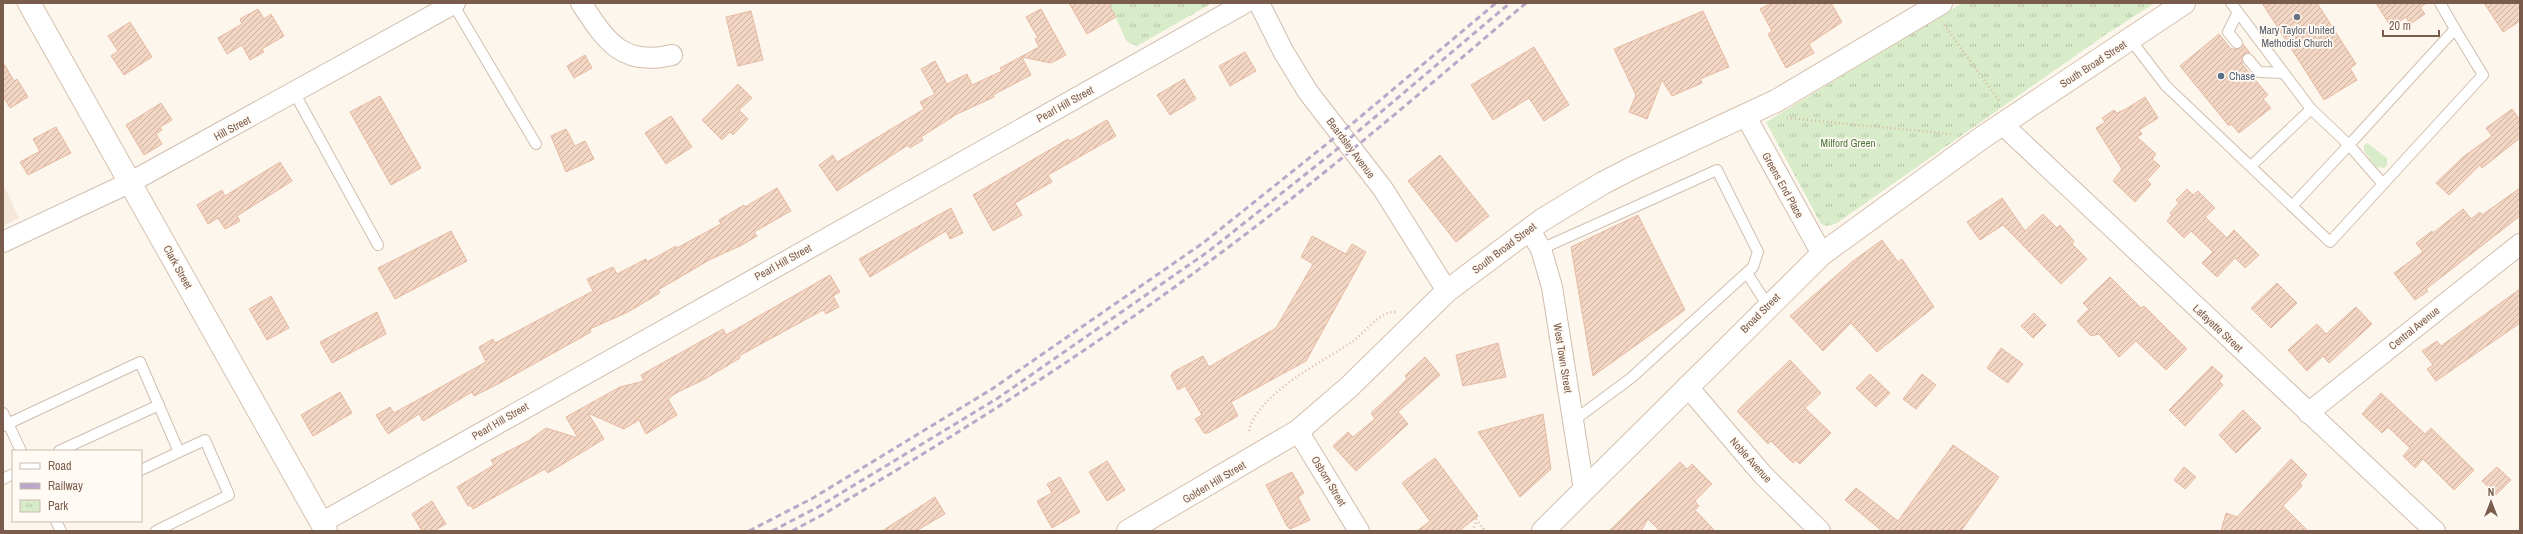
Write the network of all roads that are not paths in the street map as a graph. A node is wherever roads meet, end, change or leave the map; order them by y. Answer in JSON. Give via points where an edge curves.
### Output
{"nodes":[{"id":1,"x":29,"y":3,"type":"edge"},
{"id":2,"x":581,"y":3,"type":"edge"},
{"id":3,"x":1245,"y":3,"type":"edge"},
{"id":4,"x":1259,"y":3,"type":"edge"},
{"id":5,"x":2184,"y":3,"type":"edge"},
{"id":6,"x":2231,"y":3,"type":"edge"},
{"id":7,"x":2440,"y":3,"type":"edge"},
{"id":8,"x":454,"y":4,"type":"edge"},
{"id":9,"x":1937,"y":6,"type":"edge"},
{"id":10,"x":2238,"y":12,"type":"junction"},
{"id":11,"x":2455,"y":29,"type":"junction"},
{"id":12,"x":2130,"y":39,"type":"junction"},
{"id":13,"x":2237,"y":43,"type":"dead end"},
{"id":14,"x":672,"y":55,"type":"dead end"},
{"id":15,"x":2248,"y":59,"type":"dead end"},
{"id":16,"x":2284,"y":73,"type":"junction"},
{"id":17,"x":295,"y":94,"type":"junction"},
{"id":18,"x":2311,"y":109,"type":"junction"},
{"id":19,"x":1745,"y":116,"type":"junction"},
{"id":20,"x":2003,"y":116,"type":"junction"},
{"id":21,"x":536,"y":144,"type":"dead end"},
{"id":22,"x":2349,"y":145,"type":"junction"},
{"id":23,"x":2250,"y":166,"type":"junction"},
{"id":24,"x":131,"y":182,"type":"junction"},
{"id":25,"x":2383,"y":184,"type":"junction"},
{"id":26,"x":2292,"y":206,"type":"junction"},
{"id":27,"x":1529,"y":228,"type":"junction"},
{"id":28,"x":3,"y":242,"type":"edge"},
{"id":29,"x":2520,"y":244,"type":"edge"},
{"id":30,"x":378,"y":245,"type":"dead end"},
{"id":31,"x":1541,"y":249,"type":"junction"},
{"id":32,"x":1822,"y":254,"type":"junction"},
{"id":33,"x":1747,"y":274,"type":"junction"},
{"id":34,"x":1448,"y":291,"type":"junction"},
{"id":35,"x":1768,"y":306,"type":"junction"},
{"id":36,"x":1687,"y":386,"type":"junction"},
{"id":37,"x":159,"y":405,"type":"junction"},
{"id":38,"x":3,"y":413,"type":"edge"},
{"id":39,"x":2308,"y":413,"type":"junction"},
{"id":40,"x":1573,"y":420,"type":"junction"},
{"id":41,"x":6,"y":425,"type":"edge"},
{"id":42,"x":1298,"y":430,"type":"junction"},
{"id":43,"x":20,"y":450,"type":"edge"},
{"id":44,"x":61,"y":450,"type":"edge"},
{"id":45,"x":179,"y":452,"type":"junction"},
{"id":46,"x":142,"y":470,"type":"edge"},
{"id":47,"x":12,"y":474,"type":"edge"},
{"id":48,"x":3,"y":479,"type":"edge"},
{"id":49,"x":1584,"y":490,"type":"junction"},
{"id":50,"x":56,"y":522,"type":"edge"},
{"id":51,"x":1559,"y":522,"type":"edge"},
{"id":52,"x":324,"y":527,"type":"edge"},
{"id":53,"x":61,"y":531,"type":"edge"},
{"id":54,"x":156,"y":531,"type":"edge"},
{"id":55,"x":1128,"y":531,"type":"edge"},
{"id":56,"x":1359,"y":531,"type":"edge"},
{"id":57,"x":1543,"y":531,"type":"edge"},
{"id":58,"x":1820,"y":531,"type":"edge"},
{"id":59,"x":2435,"y":531,"type":"edge"}],
"edges":[{"from":1,"to":24,"type":"main road","name":"Clark Street"},
{"from":2,"to":14,"type":"street","via":[[607,39],[620,50],[638,58],[655,59]]},
{"from":3,"to":52,"type":"street","name":"Pearl Hill Street"},
{"from":4,"to":34,"type":"street","name":"Beardsley Avenue","via":[[1283,51],[1308,92],[1383,189]]},
{"from":5,"to":12,"type":"main road","name":"South Broad Street"},
{"from":6,"to":10,"type":"lane"},
{"from":7,"to":11,"type":"lane"},
{"from":8,"to":17,"type":"street","name":"Hill Street"},
{"from":8,"to":21,"type":"lane"},
{"from":9,"to":19,"type":"main road","via":[[1776,101]]},
{"from":10,"to":13,"type":"lane","via":[[2228,32]]},
{"from":10,"to":16,"type":"lane"},
{"from":11,"to":22,"type":"lane"},
{"from":11,"to":25,"type":"lane","via":[[2483,75]]},
{"from":12,"to":20,"type":"main road","name":"South Broad Street"},
{"from":12,"to":23,"type":"lane","via":[[2166,86]]},
{"from":15,"to":16,"type":"lane","via":[[2258,72]]},
{"from":16,"to":18,"type":"lane"},
{"from":17,"to":24,"type":"street","name":"Hill Street"},
{"from":17,"to":30,"type":"lane"},
{"from":18,"to":22,"type":"lane"},
{"from":18,"to":23,"type":"lane"},
{"from":19,"to":27,"type":"main road","name":"South Broad Street","via":[[1603,183]]},
{"from":19,"to":32,"type":"street","name":"Greens End Place"},
{"from":20,"to":32,"type":"main road","name":"Broad Street"},
{"from":20,"to":39,"type":"street","name":"Lafayette Street"},
{"from":22,"to":25,"type":"lane"},
{"from":22,"to":26,"type":"lane"},
{"from":23,"to":26,"type":"lane"},
{"from":24,"to":28,"type":"street","name":"Hill Street"},
{"from":24,"to":52,"type":"main road","name":"Clark Street"},
{"from":25,"to":26,"type":"lane","via":[[2330,242]]},
{"from":27,"to":31,"type":"street","name":"West Town Street"},
{"from":27,"to":34,"type":"main road","name":"South Broad Street"},
{"from":29,"to":39,"type":"street","name":"Central Avenue"},
{"from":31,"to":33,"type":"lane","via":[[1717,170],[1758,252],[1754,267]]},
{"from":31,"to":40,"type":"street","name":"West Town Street","via":[[1552,287]]},
{"from":32,"to":35,"type":"main road","name":"Broad Street"},
{"from":33,"to":35,"type":"lane"},
{"from":33,"to":40,"type":"lane","via":[[1631,378]]},
{"from":34,"to":42,"type":"main road","name":"South Broad Street","via":[[1349,388]]},
{"from":35,"to":36,"type":"main road","name":"Broad Street"},
{"from":36,"to":49,"type":"main road","name":"Broad Street"},
{"from":36,"to":58,"type":"street","name":"Noble Avenue","via":[[1763,475]]},
{"from":37,"to":41,"type":"lane","via":[[140,362]]},
{"from":37,"to":44,"type":"lane"},
{"from":37,"to":45,"type":"lane"},
{"from":38,"to":41,"type":"lane"},
{"from":39,"to":59,"type":"street","name":"Lafayette Street"},
{"from":40,"to":49,"type":"street","name":"West Town Street"},
{"from":41,"to":43,"type":"lane"},
{"from":42,"to":55,"type":"main road","name":"Golden Hill Street"},
{"from":42,"to":56,"type":"street","name":"Osborn Street"},
{"from":45,"to":46,"type":"lane"},
{"from":45,"to":54,"type":"lane","via":[[205,440],[230,495]]},
{"from":47,"to":48,"type":"lane"},
{"from":49,"to":51,"type":"main road","name":"Broad Street"},
{"from":50,"to":53,"type":"lane"},
{"from":51,"to":57,"type":"main road","name":"Broad Street"}]}
